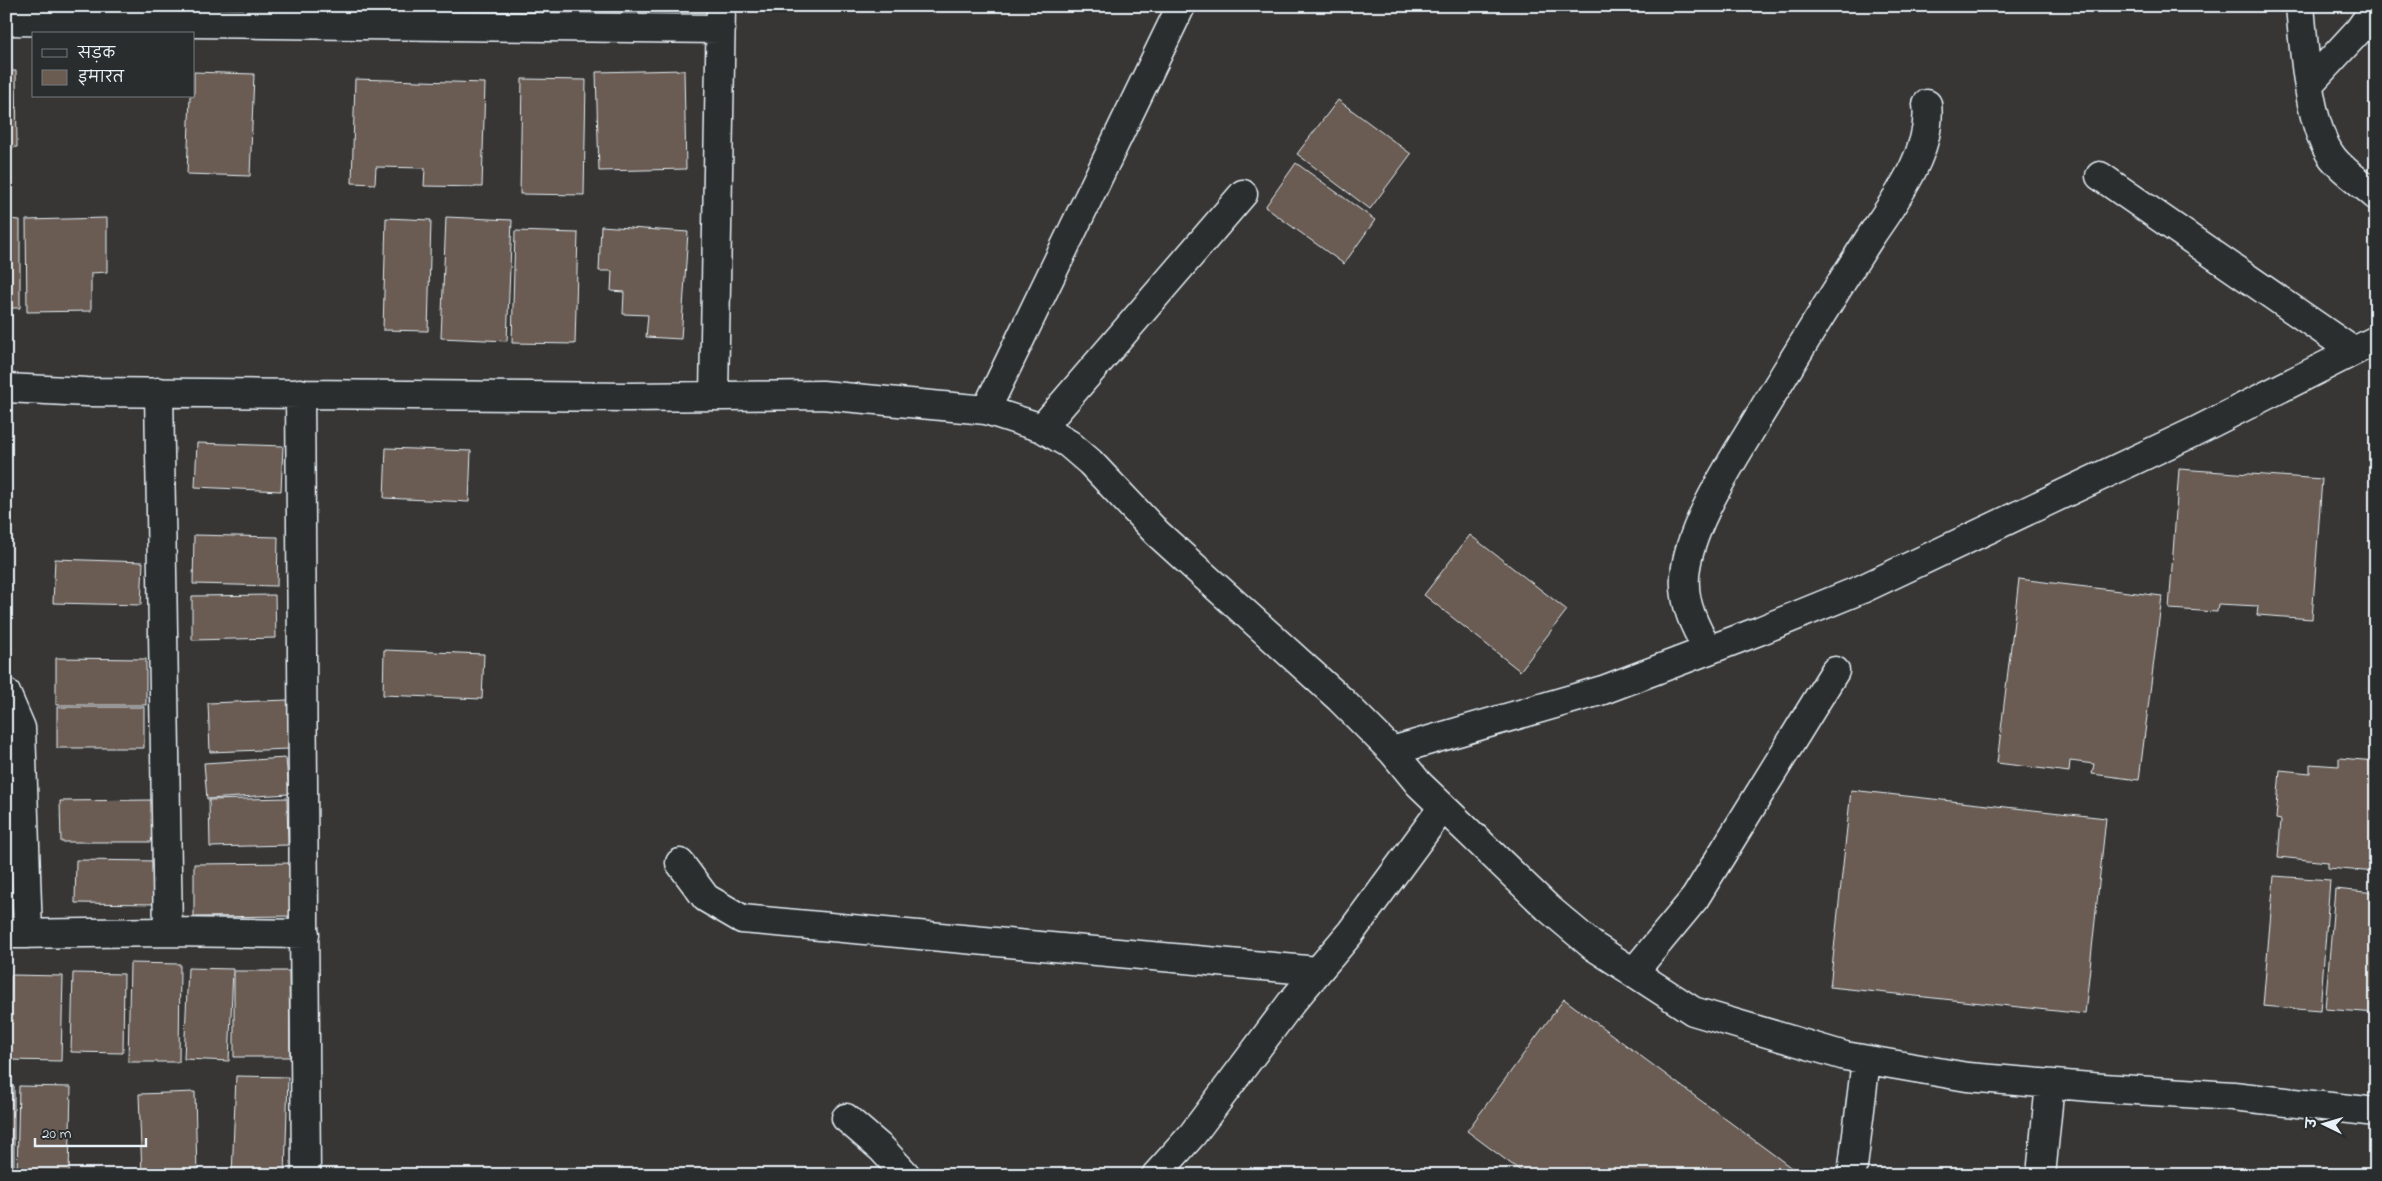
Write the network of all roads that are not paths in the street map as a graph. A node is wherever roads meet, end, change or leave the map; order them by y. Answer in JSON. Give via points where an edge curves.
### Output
{"nodes":[{"id":1,"x":1181,"y":6,"type":"edge"},
{"id":2,"x":2300,"y":6,"type":"edge"},
{"id":3,"x":2376,"y":6,"type":"edge"},
{"id":4,"x":721,"y":18,"type":"edge"},
{"id":5,"x":6,"y":20,"type":"edge"},
{"id":6,"x":2310,"y":83,"type":"junction"},
{"id":7,"x":1927,"y":104,"type":"dead end"},
{"id":8,"x":2100,"y":176,"type":"dead end"},
{"id":9,"x":1243,"y":194,"type":"dead end"},
{"id":10,"x":2376,"y":196,"type":"edge"},
{"id":11,"x":2364,"y":345,"type":"edge"},
{"id":12,"x":6,"y":388,"type":"edge"},
{"id":13,"x":159,"y":392,"type":"junction"},
{"id":14,"x":300,"y":393,"type":"junction"},
{"id":15,"x":714,"y":395,"type":"junction"},
{"id":16,"x":986,"y":410,"type":"junction"},
{"id":17,"x":1042,"y":428,"type":"junction"},
{"id":18,"x":1708,"y":650,"type":"junction"},
{"id":19,"x":1835,"y":671,"type":"dead end"},
{"id":20,"x":6,"y":693,"type":"edge"},
{"id":21,"x":1392,"y":751,"type":"junction"},
{"id":22,"x":1443,"y":807,"type":"junction"},
{"id":23,"x":680,"y":863,"type":"dead end"},
{"id":24,"x":168,"y":932,"type":"junction"},
{"id":25,"x":17,"y":934,"type":"edge"},
{"id":26,"x":305,"y":934,"type":"junction"},
{"id":27,"x":1318,"y":971,"type":"junction"},
{"id":28,"x":1633,"y":973,"type":"junction"},
{"id":29,"x":1866,"y":1060,"type":"junction"},
{"id":30,"x":2050,"y":1084,"type":"junction"},
{"id":31,"x":2376,"y":1112,"type":"edge"},
{"id":32,"x":846,"y":1118,"type":"dead end"},
{"id":33,"x":306,"y":1175,"type":"edge"},
{"id":34,"x":906,"y":1175,"type":"edge"},
{"id":35,"x":1156,"y":1175,"type":"edge"},
{"id":36,"x":1852,"y":1175,"type":"edge"},
{"id":37,"x":2040,"y":1175,"type":"edge"}],
"edges":[{"from":1,"to":16,"type":"street"},
{"from":2,"to":6,"type":"street"},
{"from":3,"to":6,"type":"street","via":[[2359,30]]},
{"from":4,"to":5,"type":"street"},
{"from":4,"to":15,"type":"street"},
{"from":6,"to":10,"type":"street","via":[[2317,125],[2332,157]]},
{"from":7,"to":18,"type":"street","via":[[1929,120],[1924,143],[1899,194],[1817,320],[1715,490],[1691,546],[1685,594],[1692,621]]},
{"from":8,"to":11,"type":"street"},
{"from":9,"to":17,"type":"street"},
{"from":11,"to":18,"type":"street","via":[[2192,433],[1862,589]]},
{"from":12,"to":13,"type":"street"},
{"from":13,"to":14,"type":"street"},
{"from":13,"to":24,"type":"street"},
{"from":14,"to":15,"type":"street"},
{"from":14,"to":26,"type":"street"},
{"from":15,"to":16,"type":"street","via":[[822,395]]},
{"from":16,"to":17,"type":"street"},
{"from":17,"to":21,"type":"street","via":[[1069,444],[1090,462],[1157,533],[1340,699]]},
{"from":18,"to":21,"type":"street","via":[[1603,690]]},
{"from":19,"to":28,"type":"street","via":[[1695,898]]},
{"from":20,"to":25,"type":"street","via":[[21,728]]},
{"from":21,"to":22,"type":"street"},
{"from":22,"to":27,"type":"street","via":[[1378,897]]},
{"from":22,"to":28,"type":"street","via":[[1556,914],[1593,946]]},
{"from":23,"to":27,"type":"street","via":[[706,898],[742,919]]},
{"from":24,"to":25,"type":"street"},
{"from":24,"to":26,"type":"street"},
{"from":26,"to":33,"type":"street"},
{"from":27,"to":35,"type":"street","via":[[1192,1135]]},
{"from":28,"to":29,"type":"street","via":[[1693,1011],[1786,1040]]},
{"from":29,"to":30,"type":"street","via":[[1966,1077]]},
{"from":29,"to":36,"type":"street"},
{"from":30,"to":31,"type":"street","via":[[2233,1096]]},
{"from":30,"to":37,"type":"street"},
{"from":32,"to":34,"type":"street"}]}
